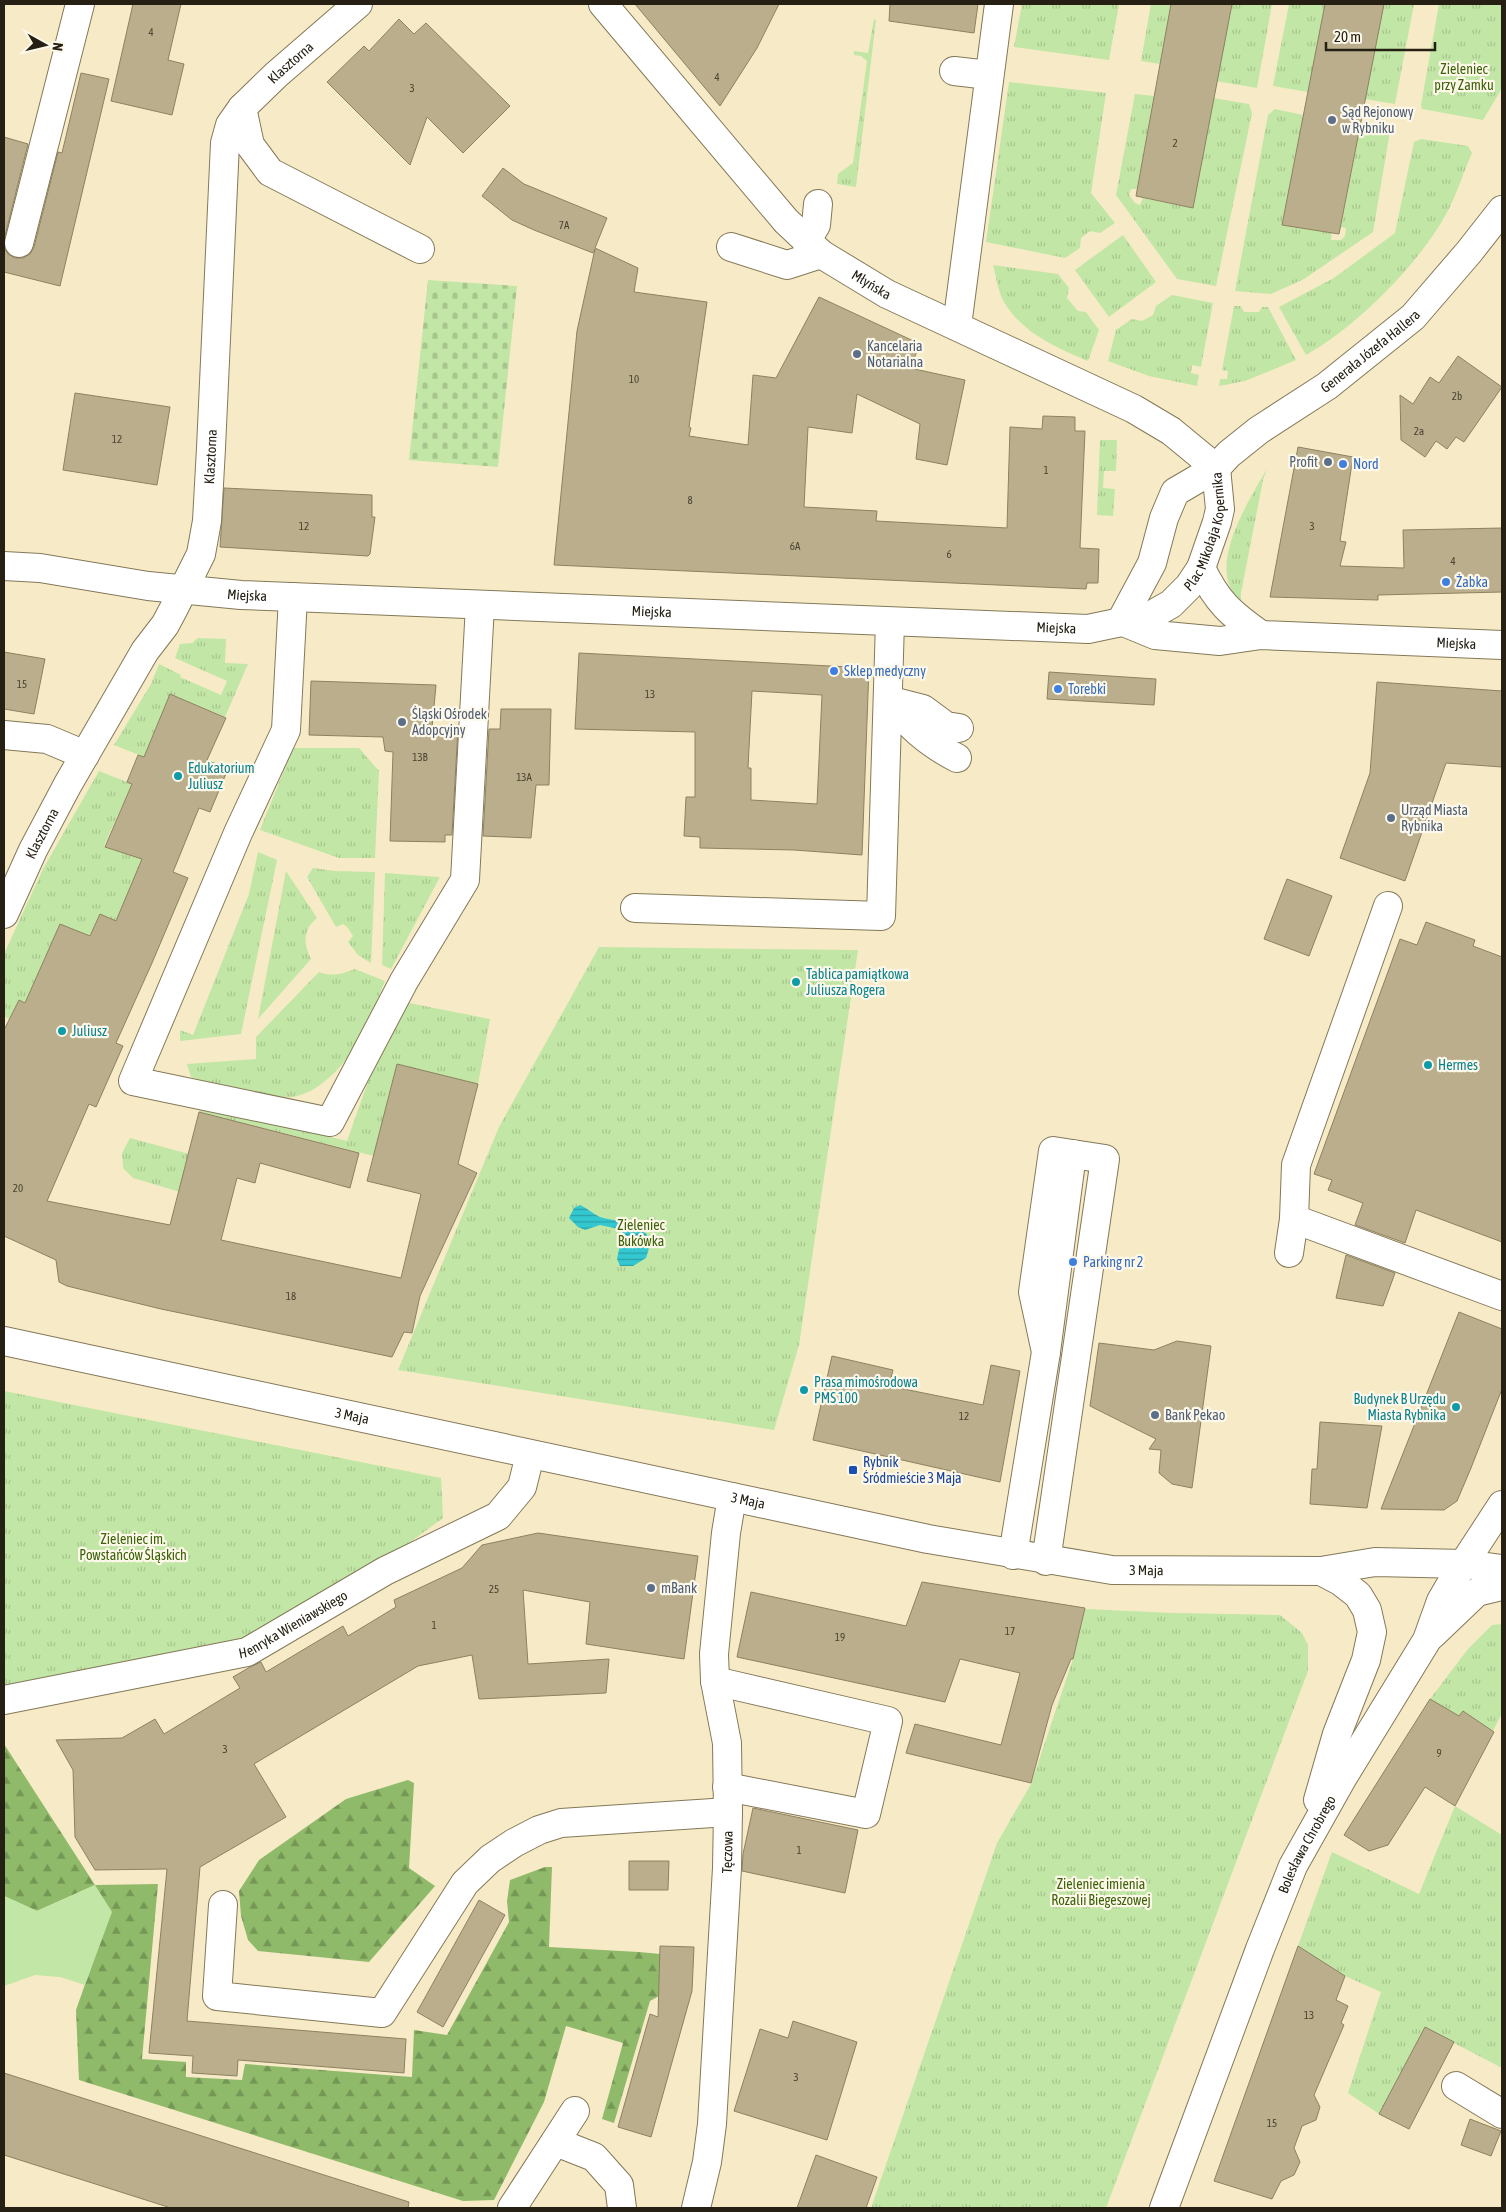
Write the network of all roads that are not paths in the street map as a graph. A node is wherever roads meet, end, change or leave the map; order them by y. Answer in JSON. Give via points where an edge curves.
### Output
{"nodes":[{"id":1,"x":80,"y":4,"type":"edge"},
{"id":2,"x":358,"y":4,"type":"edge"},
{"id":3,"x":603,"y":4,"type":"edge"},
{"id":4,"x":999,"y":4,"type":"edge"},
{"id":5,"x":954,"y":71,"type":"dead end"},
{"id":6,"x":989,"y":75,"type":"junction"},
{"id":7,"x":242,"y":108,"type":"junction"},
{"id":8,"x":818,"y":204,"type":"dead end"},
{"id":9,"x":1502,"y":210,"type":"edge"},
{"id":10,"x":20,"y":243,"type":"dead end"},
{"id":11,"x":731,"y":247,"type":"dead end"},
{"id":12,"x":814,"y":248,"type":"junction"},
{"id":13,"x":420,"y":250,"type":"dead end"},
{"id":14,"x":957,"y":326,"type":"junction"},
{"id":15,"x":1216,"y":468,"type":"junction"},
{"id":16,"x":4,"y":552,"type":"edge"},
{"id":17,"x":4,"y":566,"type":"edge"},
{"id":18,"x":40,"y":568,"type":"junction"},
{"id":19,"x":1201,"y":568,"type":"junction"},
{"id":20,"x":184,"y":591,"type":"junction"},
{"id":21,"x":293,"y":597,"type":"junction"},
{"id":22,"x":480,"y":605,"type":"junction"},
{"id":23,"x":890,"y":622,"type":"junction"},
{"id":24,"x":1121,"y":622,"type":"junction"},
{"id":25,"x":1260,"y":635,"type":"junction"},
{"id":26,"x":1502,"y":645,"type":"edge"},
{"id":27,"x":888,"y":700,"type":"junction"},
{"id":28,"x":959,"y":728,"type":"dead end"},
{"id":29,"x":4,"y":735,"type":"edge"},
{"id":30,"x":85,"y":755,"type":"junction"},
{"id":31,"x":957,"y":758,"type":"dead end"},
{"id":32,"x":1388,"y":906,"type":"dead end"},
{"id":33,"x":635,"y":908,"type":"dead end"},
{"id":34,"x":4,"y":914,"type":"edge"},
{"id":35,"x":1294,"y":1219,"type":"junction"},
{"id":36,"x":1289,"y":1253,"type":"dead end"},
{"id":37,"x":1502,"y":1296,"type":"edge"},
{"id":38,"x":4,"y":1341,"type":"edge"},
{"id":39,"x":530,"y":1455,"type":"junction"},
{"id":40,"x":732,"y":1497,"type":"junction"},
{"id":41,"x":1502,"y":1506,"type":"edge"},
{"id":42,"x":1013,"y":1555,"type":"junction"},
{"id":43,"x":1046,"y":1561,"type":"junction"},
{"id":44,"x":1465,"y":1564,"type":"junction"},
{"id":45,"x":1502,"y":1569,"type":"edge"},
{"id":46,"x":1320,"y":1571,"type":"junction"},
{"id":47,"x":1502,"y":1586,"type":"edge"},
{"id":48,"x":1427,"y":1640,"type":"junction"},
{"id":49,"x":715,"y":1681,"type":"junction"},
{"id":50,"x":4,"y":1700,"type":"edge"},
{"id":51,"x":728,"y":1799,"type":"junction"},
{"id":52,"x":1305,"y":1844,"type":"junction"},
{"id":53,"x":223,"y":1905,"type":"dead end"},
{"id":54,"x":1456,"y":2086,"type":"dead end"},
{"id":55,"x":575,"y":2111,"type":"dead end"},
{"id":56,"x":1502,"y":2114,"type":"edge"},
{"id":57,"x":556,"y":2142,"type":"junction"},
{"id":58,"x":512,"y":2208,"type":"edge"},
{"id":59,"x":622,"y":2208,"type":"edge"},
{"id":60,"x":696,"y":2208,"type":"edge"},
{"id":61,"x":1164,"y":2208,"type":"edge"}],
"edges":[{"from":1,"to":10,"type":"street"},
{"from":2,"to":7,"type":"street","name":"Klasztorna"},
{"from":3,"to":12,"type":"street","name":"Młyńska","via":[[754,184]]},
{"from":4,"to":6,"type":"street"},
{"from":5,"to":6,"type":"street"},
{"from":6,"to":14,"type":"street"},
{"from":7,"to":13,"type":"street","via":[[250,145],[270,172]]},
{"from":7,"to":20,"type":"street","name":"Klasztorna","via":[[230,125],[225,143],[207,521],[201,554]]},
{"from":8,"to":12,"type":"street"},
{"from":9,"to":15,"type":"street","name":"Generała Józefa Hallera","via":[[1413,317],[1327,386],[1259,430]]},
{"from":11,"to":12,"type":"street","via":[[787,265]]},
{"from":12,"to":14,"type":"street","name":"Młyńska","via":[[887,294]]},
{"from":14,"to":15,"type":"street","name":"Młyńska","via":[[1134,409],[1171,432]]},
{"from":15,"to":19,"type":"street","name":"Plac Mikołaja Kopernika","via":[[1220,509]]},
{"from":15,"to":24,"type":"street","name":"Plac Mikołaja Kopernika","via":[[1174,492],[1152,563]]},
{"from":16,"to":18,"type":"street","name":"Miejska"},
{"from":17,"to":18,"type":"street","name":"Miejska"},
{"from":18,"to":20,"type":"street","name":"Miejska"},
{"from":19,"to":24,"type":"street","name":"Plac Mikołaja Kopernika","via":[[1171,604],[1150,616]]},
{"from":19,"to":25,"type":"street","via":[[1221,603]]},
{"from":20,"to":21,"type":"street","name":"Miejska"},
{"from":20,"to":30,"type":"street","name":"Klasztorna","via":[[165,625],[144,651]]},
{"from":21,"to":22,"type":"street","name":"Miejska"},
{"from":21,"to":22,"type":"street","via":[[286,730],[238,833],[134,1081],[330,1122],[404,981],[465,880]]},
{"from":22,"to":23,"type":"street","name":"Miejska"},
{"from":23,"to":24,"type":"street","name":"Miejska","via":[[1078,629]]},
{"from":23,"to":27,"type":"street"},
{"from":24,"to":25,"type":"street","name":"Miejska","via":[[1155,634],[1220,641]]},
{"from":25,"to":26,"type":"street","name":"Miejska"},
{"from":27,"to":28,"type":"street","via":[[923,709],[946,726]]},
{"from":27,"to":31,"type":"street","via":[[911,728]]},
{"from":27,"to":33,"type":"street","via":[[881,916]]},
{"from":29,"to":30,"type":"street","via":[[47,739]]},
{"from":30,"to":34,"type":"street","name":"Klasztorna","via":[[33,850]]},
{"from":32,"to":35,"type":"street","via":[[1296,1165]]},
{"from":35,"to":36,"type":"street"},
{"from":35,"to":37,"type":"street"},
{"from":38,"to":39,"type":"street","name":"3 Maja"},
{"from":39,"to":40,"type":"street","name":"3 Maja"},
{"from":39,"to":50,"type":"street","name":"Henryka Wieniawskiego","via":[[522,1487],[498,1516],[385,1571],[246,1652]]},
{"from":40,"to":42,"type":"street","name":"3 Maja"},
{"from":40,"to":49,"type":"street","name":"Tęczowa","via":[[714,1654]]},
{"from":41,"to":44,"type":"street","name":"Bolesława Chrobrego"},
{"from":42,"to":43,"type":"street","name":"3 Maja"},
{"from":42,"to":43,"type":"street","via":[[1046,1352],[1062,1152],[1104,1159]]},
{"from":43,"to":46,"type":"street","name":"3 Maja","via":[[1112,1570]]},
{"from":44,"to":45,"type":"street","name":"3 Maja"},
{"from":44,"to":46,"type":"street","name":"3 Maja","via":[[1376,1562]]},
{"from":44,"to":48,"type":"street","name":"Bolesława Chrobrego","via":[[1441,1601]]},
{"from":46,"to":52,"type":"street","via":[[1358,1595],[1367,1610],[1372,1632],[1366,1660],[1337,1734]]},
{"from":47,"to":48,"type":"street","via":[[1477,1592]]},
{"from":48,"to":52,"type":"street","name":"Bolesława Chrobrego"},
{"from":49,"to":51,"type":"street","name":"Tęczowa","via":[[727,1743]]},
{"from":49,"to":51,"type":"street","via":[[888,1721],[866,1814]]},
{"from":51,"to":53,"type":"street","via":[[561,1823],[514,1843],[490,1859],[465,1883],[382,2013],[216,1996]]},
{"from":51,"to":60,"type":"street","name":"Tęczowa","via":[[712,2124]]},
{"from":52,"to":61,"type":"street","name":"Bolesława Chrobrego","via":[[1270,1924]]},
{"from":54,"to":56,"type":"street"},
{"from":55,"to":57,"type":"street"},
{"from":57,"to":58,"type":"street"},
{"from":57,"to":59,"type":"street","via":[[594,2157],[619,2185]]}]}
